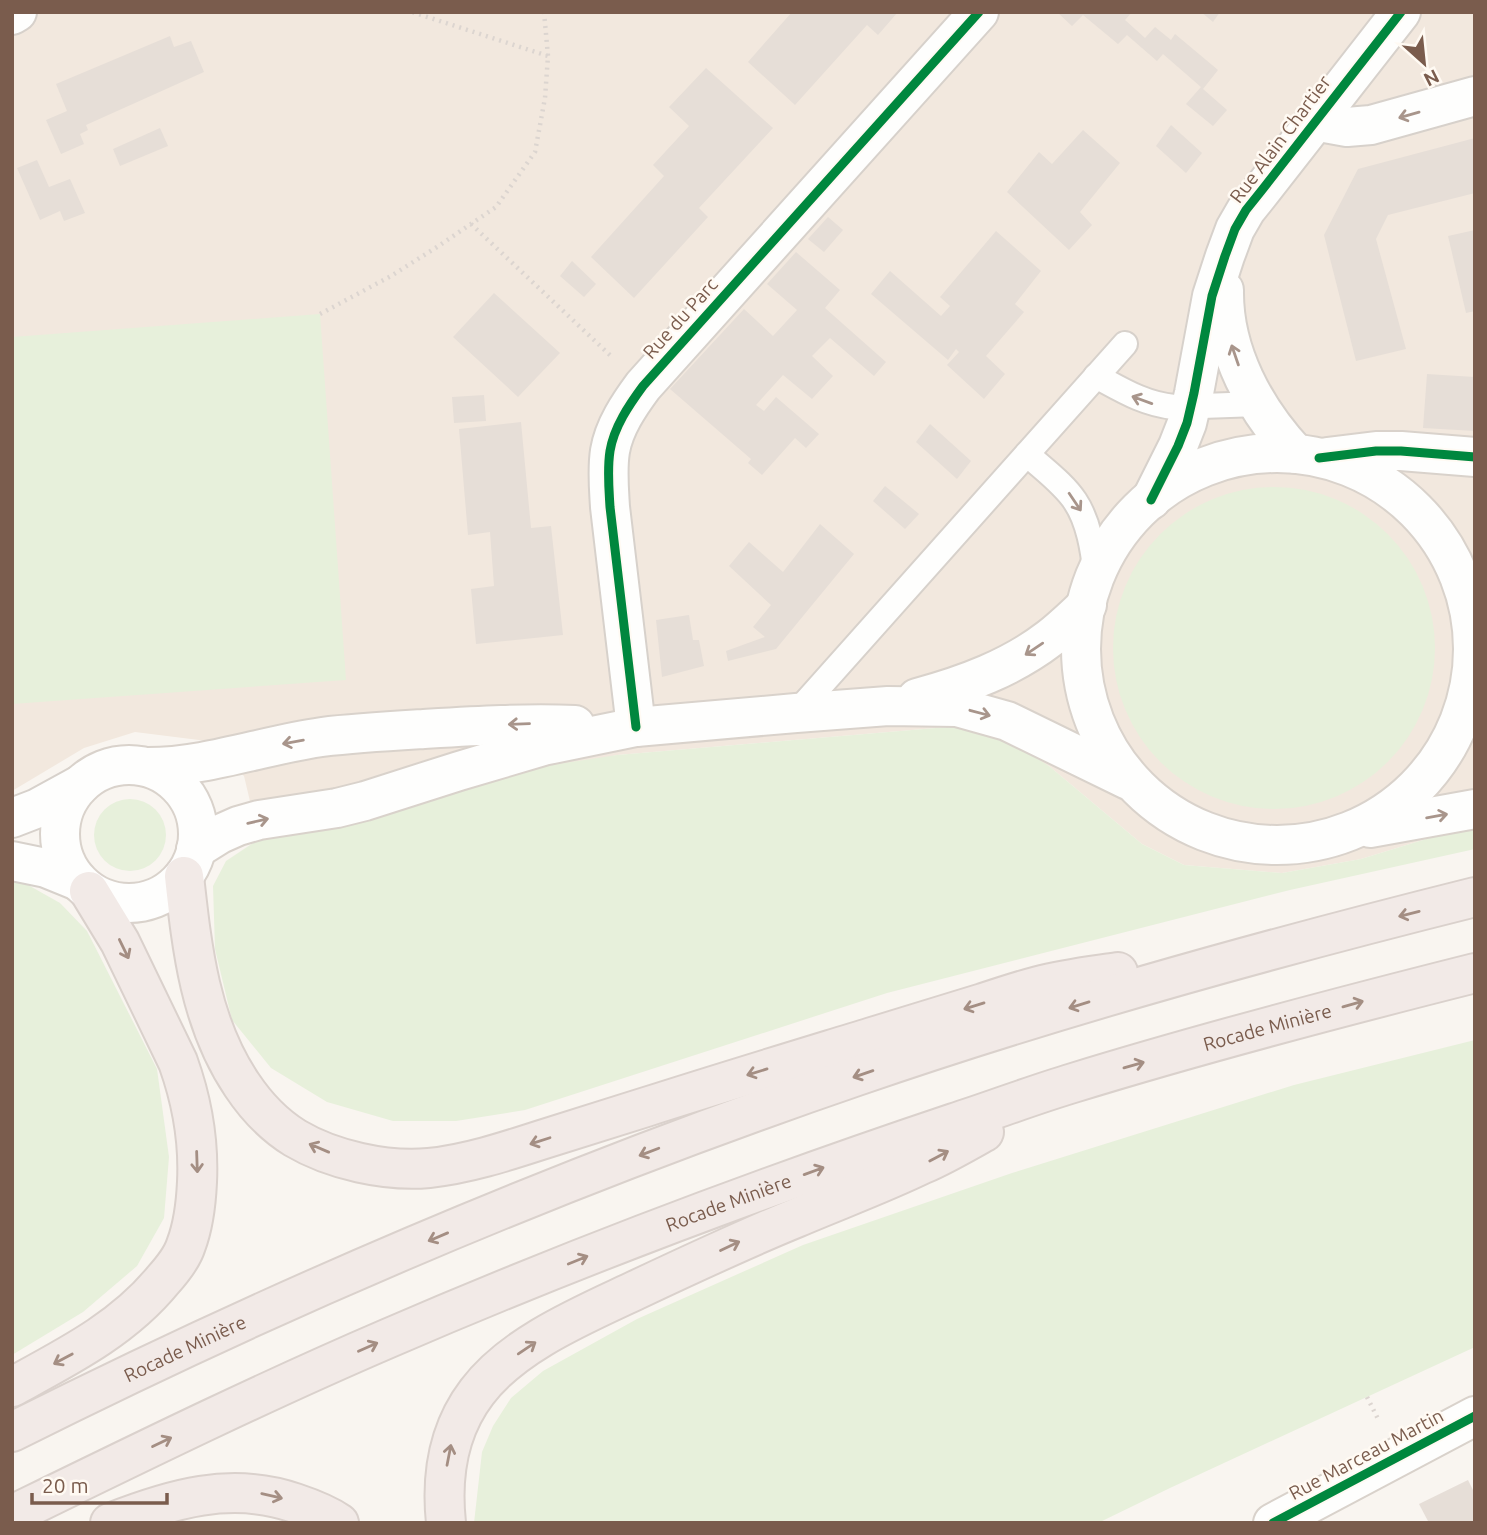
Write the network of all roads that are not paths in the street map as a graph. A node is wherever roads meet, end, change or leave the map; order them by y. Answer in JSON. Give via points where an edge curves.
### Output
{"nodes":[{"id":1,"x":17,"y":12,"type":"edge"},
{"id":2,"x":979,"y":12,"type":"edge"},
{"id":3,"x":1401,"y":12,"type":"edge"},
{"id":4,"x":12,"y":15,"type":"edge"},
{"id":5,"x":1475,"y":96,"type":"edge"},
{"id":6,"x":1314,"y":121,"type":"junction"},
{"id":7,"x":1225,"y":256,"type":"junction"},
{"id":8,"x":1125,"y":344,"type":"dead end"},
{"id":9,"x":1097,"y":376,"type":"junction"},
{"id":10,"x":1258,"y":404,"type":"junction"},
{"id":11,"x":1191,"y":407,"type":"junction"},
{"id":12,"x":1027,"y":454,"type":"junction"},
{"id":13,"x":1308,"y":456,"type":"junction"},
{"id":14,"x":1475,"y":457,"type":"edge"},
{"id":15,"x":1151,"y":500,"type":"junction"},
{"id":16,"x":1469,"y":574,"type":"edge"},
{"id":17,"x":1091,"y":590,"type":"junction"},
{"id":18,"x":1474,"y":644,"type":"edge"},
{"id":19,"x":888,"y":706,"type":"junction"},
{"id":20,"x":796,"y":713,"type":"junction"},
{"id":21,"x":636,"y":727,"type":"junction"},
{"id":22,"x":148,"y":767,"type":"junction"},
{"id":23,"x":1133,"y":783,"type":"junction"},
{"id":24,"x":80,"y":785,"type":"junction"},
{"id":25,"x":1475,"y":809,"type":"edge"},
{"id":26,"x":12,"y":818,"type":"edge"},
{"id":27,"x":1351,"y":831,"type":"junction"},
{"id":28,"x":12,"y":861,"type":"edge"},
{"id":29,"x":190,"y":863,"type":"junction"},
{"id":30,"x":83,"y":886,"type":"junction"},
{"id":31,"x":1475,"y":897,"type":"edge"},
{"id":32,"x":1310,"y":939,"type":"junction"},
{"id":33,"x":1475,"y":974,"type":"edge"},
{"id":34,"x":1068,"y":1084,"type":"junction"},
{"id":35,"x":12,"y":1387,"type":"edge"},
{"id":36,"x":1475,"y":1416,"type":"edge"},
{"id":37,"x":12,"y":1432,"type":"edge"},
{"id":38,"x":12,"y":1515,"type":"edge"},
{"id":39,"x":110,"y":1523,"type":"edge"},
{"id":40,"x":339,"y":1523,"type":"edge"},
{"id":41,"x":446,"y":1523,"type":"edge"},
{"id":42,"x":1273,"y":1523,"type":"edge"}],
"edges":[{"from":1,"to":4,"type":"main road"},
{"from":2,"to":21,"type":"main road","name":"Rue du Parc","via":[[628,407],[610,448],[608,471]]},
{"from":3,"to":6,"type":"main road","name":"Rue Alain Chartier"},
{"from":5,"to":6,"type":"main road","one_way":true,"via":[[1371,125],[1347,127]]},
{"from":6,"to":7,"type":"main road","name":"Rue Alain Chartier","via":[[1246,210]]},
{"from":10,"to":7,"type":"main road","name":"Rue Alain Chartier","one_way":true,"via":[[1239,366],[1227,325]]},
{"from":7,"to":11,"type":"main road","name":"Rue Alain Chartier","via":[[1212,296]]},
{"from":8,"to":9,"type":"lane"},
{"from":11,"to":9,"type":"lane","one_way":true,"via":[[1147,402]]},
{"from":9,"to":12,"type":"lane"},
{"from":10,"to":11,"type":"lane"},
{"from":10,"to":13,"type":"main road","name":"Rue Alain Chartier","via":[[1279,436]]},
{"from":11,"to":15,"type":"main road","name":"Rue Alain Chartier"},
{"from":12,"to":17,"type":"lane","one_way":true,"via":[[1082,512],[1093,550]]},
{"from":12,"to":20,"type":"lane"},
{"from":13,"to":14,"type":"main road","via":[[1401,452]]},
{"from":13,"to":15,"type":"main road","via":[[1252,455],[1208,466]]},
{"from":13,"to":16,"type":"main road","via":[[1341,464],[1399,495],[1444,545],[1454,564]]},
{"from":15,"to":17,"type":"main road","via":[[1104,558]]},
{"from":16,"to":18,"type":"main road"},
{"from":17,"to":19,"type":"main road","one_way":true,"via":[[1052,637],[1009,664],[966,683]]},
{"from":17,"to":23,"type":"main road","via":[[1081,647],[1085,689],[1108,748]]},
{"from":18,"to":27,"type":"main road","via":[[1466,702],[1442,756],[1393,808]]},
{"from":19,"to":20,"type":"main road"},
{"from":19,"to":23,"type":"main road","one_way":true,"via":[[957,707],[1007,721]]},
{"from":20,"to":21,"type":"main road"},
{"from":21,"to":22,"type":"main road","one_way":true,"via":[[533,723],[406,730],[324,737],[190,765]]},
{"from":29,"to":21,"type":"main road","one_way":true,"via":[[219,834],[238,826],[337,808],[505,757]]},
{"from":22,"to":24,"type":"main road","via":[[117,765]]},
{"from":22,"to":29,"type":"main road","via":[[178,785],[192,804],[198,826]]},
{"from":23,"to":27,"type":"main road","via":[[1166,811],[1224,838],[1288,845]]},
{"from":24,"to":26,"type":"main road"},
{"from":24,"to":30,"type":"main road","via":[[63,811],[60,832],[66,863]]},
{"from":27,"to":25,"type":"main road","one_way":true},
{"from":28,"to":30,"type":"main road","via":[[46,868]]},
{"from":29,"to":30,"type":"main road","via":[[169,891],[139,902],[118,903]]},
{"from":32,"to":29,"type":"highway","one_way":true,"via":[[1039,986],[508,1151],[458,1164],[404,1169],[356,1162],[295,1138],[252,1100],[219,1044],[200,984],[190,933]]},
{"from":30,"to":35,"type":"highway","one_way":true,"via":[[120,942],[184,1079],[195,1130],[195,1213],[186,1247],[148,1299],[79,1351]]},
{"from":31,"to":32,"type":"highway","name":"Rocade Minière","one_way":true},
{"from":32,"to":37,"type":"highway","name":"Rocade Minière","one_way":true,"via":[[961,1042],[680,1140],[335,1280]]},
{"from":34,"to":33,"type":"highway","name":"Rocade Minière","one_way":true},
{"from":38,"to":34,"type":"highway","name":"Rocade Minière","one_way":true,"via":[[216,1416],[548,1272],[706,1210]]},
{"from":41,"to":34,"type":"highway","one_way":true,"via":[[444,1486],[453,1436],[476,1393],[509,1360],[607,1304],[923,1164]]},
{"from":36,"to":42,"type":"main road","name":"Rue Marceau Martin"},
{"from":39,"to":40,"type":"highway","one_way":true,"via":[[171,1502],[225,1492],[283,1498]]}]}
